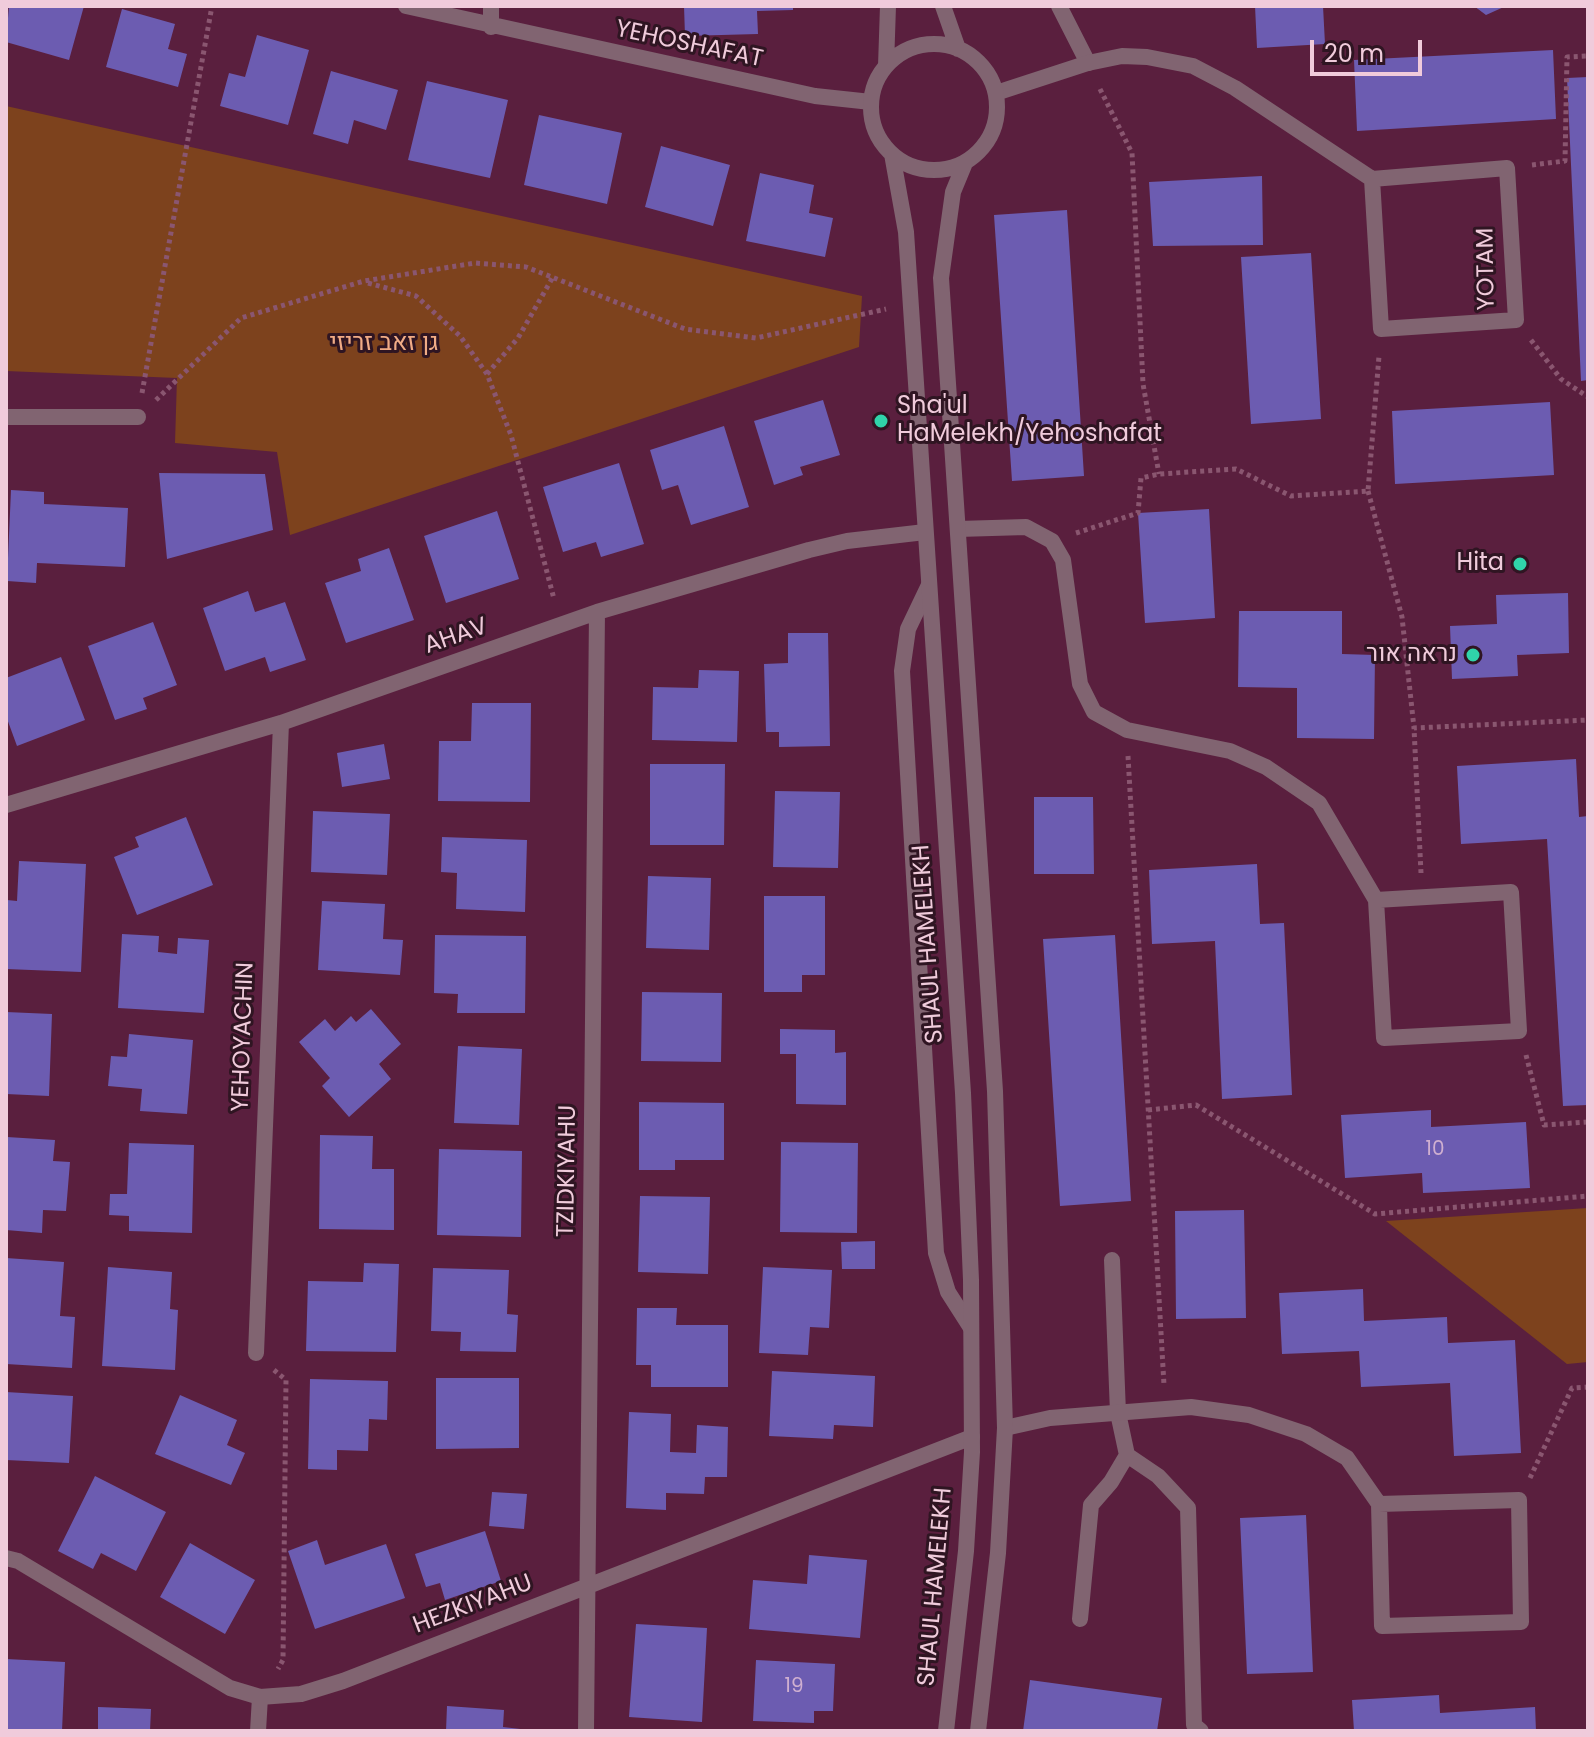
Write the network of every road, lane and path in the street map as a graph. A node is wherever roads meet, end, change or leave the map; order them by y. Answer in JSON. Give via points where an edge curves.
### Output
{"nodes":[{"id":1,"x":212,"y":6,"type":"edge"},
{"id":2,"x":406,"y":6,"type":"edge"},
{"id":3,"x":491,"y":6,"type":"edge"},
{"id":4,"x":888,"y":6,"type":"edge"},
{"id":5,"x":943,"y":6,"type":"edge"},
{"id":6,"x":1059,"y":6,"type":"edge"},
{"id":7,"x":491,"y":27,"type":"junction"},
{"id":8,"x":958,"y":49,"type":"junction"},
{"id":9,"x":1588,"y":56,"type":"edge"},
{"id":10,"x":1088,"y":63,"type":"junction"},
{"id":11,"x":886,"y":66,"type":"junction"},
{"id":12,"x":996,"y":93,"type":"junction"},
{"id":13,"x":871,"y":102,"type":"junction"},
{"id":14,"x":892,"y":154,"type":"junction"},
{"id":15,"x":965,"y":163,"type":"junction"},
{"id":16,"x":1507,"y":168,"type":"junction"},
{"id":17,"x":1372,"y":179,"type":"junction"},
{"id":18,"x":553,"y":277,"type":"junction"},
{"id":19,"x":364,"y":281,"type":"junction"},
{"id":20,"x":910,"y":303,"type":"junction"},
{"id":21,"x":1516,"y":320,"type":"junction"},
{"id":22,"x":1381,"y":329,"type":"junction"},
{"id":23,"x":487,"y":374,"type":"junction"},
{"id":24,"x":1588,"y":397,"type":"edge"},
{"id":25,"x":6,"y":417,"type":"edge"},
{"id":26,"x":138,"y":417,"type":"junction"},
{"id":27,"x":1159,"y":474,"type":"junction"},
{"id":28,"x":1368,"y":491,"type":"junction"},
{"id":29,"x":958,"y":529,"type":"junction"},
{"id":30,"x":925,"y":532,"type":"junction"},
{"id":31,"x":1052,"y":541,"type":"junction"},
{"id":32,"x":929,"y":585,"type":"junction"},
{"id":33,"x":597,"y":612,"type":"junction"},
{"id":34,"x":561,"y":625,"type":"junction"},
{"id":35,"x":1588,"y":720,"type":"edge"},
{"id":36,"x":281,"y":723,"type":"junction"},
{"id":37,"x":1414,"y":728,"type":"junction"},
{"id":38,"x":1127,"y":730,"type":"junction"},
{"id":39,"x":6,"y":805,"type":"edge"},
{"id":40,"x":1422,"y":897,"type":"junction"},
{"id":41,"x":1376,"y":900,"type":"junction"},
{"id":42,"x":1519,"y":1031,"type":"junction"},
{"id":43,"x":1148,"y":1110,"type":"junction"},
{"id":44,"x":1588,"y":1122,"type":"edge"},
{"id":45,"x":1588,"y":1196,"type":"edge"},
{"id":46,"x":1112,"y":1260,"type":"dead end"},
{"id":47,"x":971,"y":1328,"type":"junction"},
{"id":48,"x":256,"y":1353,"type":"joint"},
{"id":49,"x":1588,"y":1387,"type":"edge"},
{"id":50,"x":1165,"y":1410,"type":"junction"},
{"id":51,"x":1118,"y":1413,"type":"junction"},
{"id":52,"x":1005,"y":1428,"type":"junction"},
{"id":53,"x":972,"y":1437,"type":"junction"},
{"id":54,"x":1127,"y":1455,"type":"junction"},
{"id":55,"x":1519,"y":1500,"type":"junction"},
{"id":56,"x":1379,"y":1504,"type":"junction"},
{"id":57,"x":6,"y":1558,"type":"edge"},
{"id":58,"x":588,"y":1586,"type":"junction"},
{"id":59,"x":1080,"y":1619,"type":"dead end"},
{"id":60,"x":260,"y":1697,"type":"junction"},
{"id":61,"x":258,"y":1731,"type":"edge"},
{"id":62,"x":586,"y":1731,"type":"edge"},
{"id":63,"x":946,"y":1731,"type":"edge"},
{"id":64,"x":978,"y":1731,"type":"edge"},
{"id":65,"x":1201,"y":1731,"type":"edge"}],
"edges":[{"from":1,"to":26,"type":"path"},
{"from":2,"to":7,"type":"street","name":"YEHOSHAFAT"},
{"from":3,"to":7,"type":"street"},
{"from":4,"to":11,"type":"street"},
{"from":5,"to":8,"type":"street"},
{"from":6,"to":10,"type":"street"},
{"from":7,"to":13,"type":"street","name":"YEHOSHAFAT","via":[[815,96]]},
{"from":8,"to":11,"type":"street","via":[[919,46]]},
{"from":8,"to":12,"type":"street","via":[[982,67]]},
{"from":9,"to":16,"type":"path","via":[[1567,57],[1565,161]]},
{"from":10,"to":12,"type":"street"},
{"from":10,"to":17,"type":"street","via":[[1122,56],[1193,66]]},
{"from":10,"to":27,"type":"path","via":[[1132,153],[1143,384]]},
{"from":11,"to":13,"type":"street"},
{"from":12,"to":15,"type":"street","via":[[992,132]]},
{"from":13,"to":14,"type":"street","via":[[872,121]]},
{"from":14,"to":15,"type":"street","via":[[926,170]]},
{"from":14,"to":20,"type":"street","name":"SHAUL HAMELEKH","via":[[906,232]]},
{"from":15,"to":29,"type":"street","via":[[953,192],[941,278]]},
{"from":16,"to":17,"type":"street"},
{"from":16,"to":21,"type":"street","name":"YOTAM"},
{"from":17,"to":22,"type":"street"},
{"from":18,"to":19,"type":"path","via":[[526,267],[475,263]]},
{"from":18,"to":20,"type":"path","via":[[685,329],[756,338]]},
{"from":18,"to":23,"type":"path","via":[[518,338]]},
{"from":19,"to":23,"type":"path","via":[[416,296],[460,336]]},
{"from":19,"to":26,"type":"path","via":[[241,318]]},
{"from":20,"to":30,"type":"street","name":"SHAUL HAMELEKH"},
{"from":21,"to":22,"type":"street","name":"YOTAM"},
{"from":21,"to":24,"type":"path","via":[[1561,379]]},
{"from":22,"to":28,"type":"path"},
{"from":23,"to":34,"type":"path","via":[[511,435]]},
{"from":25,"to":26,"type":"street"},
{"from":27,"to":28,"type":"path","via":[[1236,469],[1291,496]]},
{"from":27,"to":31,"type":"path","via":[[1141,478],[1138,513]]},
{"from":28,"to":37,"type":"path","via":[[1402,617]]},
{"from":29,"to":31,"type":"street","via":[[1026,527]]},
{"from":29,"to":52,"type":"street","via":[[995,1091]]},
{"from":30,"to":32,"type":"street","name":"SHAUL HAMELEKH"},
{"from":30,"to":33,"type":"street","name":"AHAV","via":[[809,550]]},
{"from":31,"to":38,"type":"street","via":[[1063,560],[1080,684],[1094,712]]},
{"from":32,"to":47,"type":"street","name":"SHAUL HAMELEKH","via":[[963,1093]]},
{"from":32,"to":47,"type":"street","via":[[908,629],[902,671],[936,1253],[948,1292]]},
{"from":33,"to":34,"type":"street","name":"AHAV"},
{"from":33,"to":58,"type":"street","name":"TZIDKIYAHU"},
{"from":34,"to":36,"type":"street","name":"AHAV"},
{"from":35,"to":37,"type":"path"},
{"from":36,"to":39,"type":"street","name":"AHAV"},
{"from":36,"to":48,"type":"street","name":"YEHOYACHIN"},
{"from":37,"to":40,"type":"path"},
{"from":38,"to":41,"type":"street","via":[[1230,751],[1266,767],[1319,803]]},
{"from":38,"to":43,"type":"path"},
{"from":40,"to":41,"type":"street"},
{"from":40,"to":42,"type":"street","via":[[1511,892]]},
{"from":41,"to":42,"type":"street","via":[[1384,1038]]},
{"from":42,"to":44,"type":"path","via":[[1544,1125]]},
{"from":43,"to":45,"type":"path","via":[[1196,1105],[1375,1214]]},
{"from":43,"to":50,"type":"path"},
{"from":46,"to":51,"type":"street"},
{"from":47,"to":53,"type":"street","name":"SHAUL HAMELEKH"},
{"from":48,"to":60,"type":"path","via":[[286,1380],[283,1660]]},
{"from":49,"to":55,"type":"path","via":[[1572,1388]]},
{"from":50,"to":51,"type":"street"},
{"from":50,"to":56,"type":"street","via":[[1191,1407],[1249,1415],[1306,1434],[1347,1458]]},
{"from":51,"to":52,"type":"street"},
{"from":51,"to":54,"type":"street"},
{"from":52,"to":64,"type":"street","via":[[998,1553]]},
{"from":53,"to":58,"type":"street","name":"HEZKIYAHU"},
{"from":53,"to":63,"type":"street","name":"SHAUL HAMELEKH","via":[[966,1551]]},
{"from":54,"to":59,"type":"street","via":[[1091,1505]]},
{"from":54,"to":65,"type":"street","via":[[1158,1476],[1188,1508],[1194,1725]]},
{"from":55,"to":56,"type":"street"},
{"from":55,"to":56,"type":"street","via":[[1521,1622],[1475,1624],[1382,1626]]},
{"from":57,"to":60,"type":"street","name":"HEZKIYAHU","via":[[230,1688]]},
{"from":58,"to":60,"type":"street","name":"HEZKIYAHU","via":[[343,1681],[301,1694]]},
{"from":58,"to":62,"type":"street","name":"TZIDKIYAHU"},
{"from":60,"to":61,"type":"street"}]}
